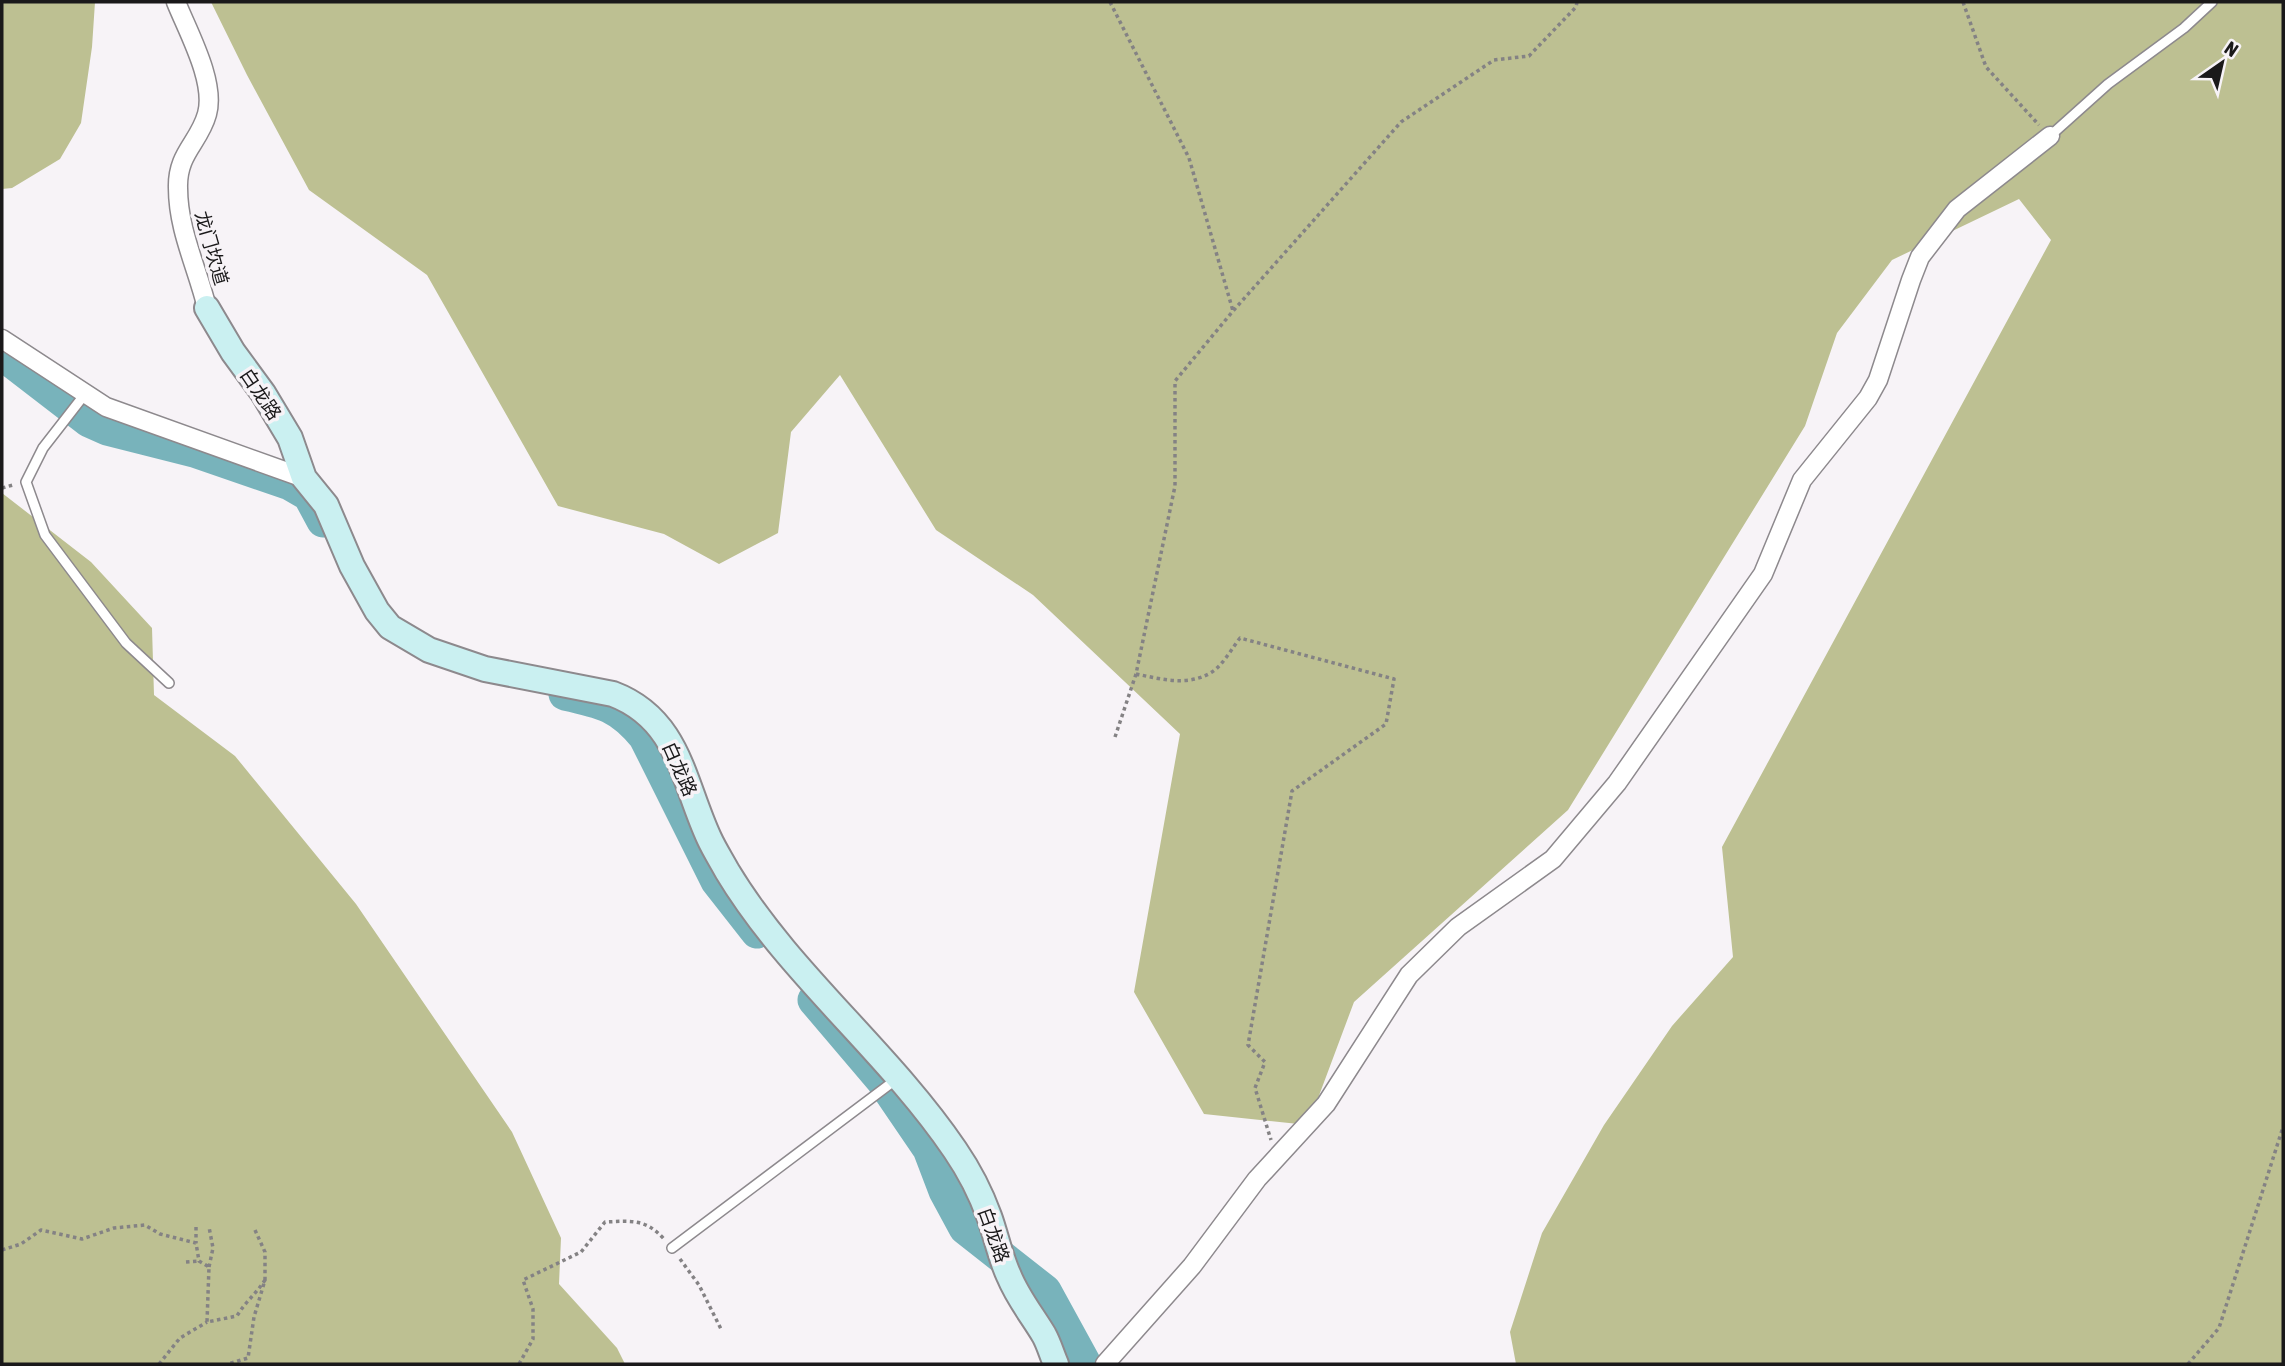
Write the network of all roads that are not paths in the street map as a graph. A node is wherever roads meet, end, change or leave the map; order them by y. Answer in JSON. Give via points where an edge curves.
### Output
{"nodes":[{"id":1,"x":176,"y":2,"type":"edge"},
{"id":2,"x":2211,"y":2,"type":"edge"},
{"id":3,"x":2050,"y":136,"type":"joint"},
{"id":4,"x":207,"y":307,"type":"joint"},
{"id":5,"x":2,"y":339,"type":"edge"},
{"id":6,"x":86,"y":394,"type":"junction"},
{"id":7,"x":304,"y":478,"type":"junction"},
{"id":8,"x":169,"y":683,"type":"dead end"},
{"id":9,"x":899,"y":1077,"type":"junction"},
{"id":10,"x":672,"y":1248,"type":"road end"},
{"id":11,"x":1056,"y":1364,"type":"edge"},
{"id":12,"x":1105,"y":1364,"type":"edge"}],
"edges":[{"from":1,"to":4,"type":"street","name":"龙门坎道","via":[[201,64],[209,99],[201,128],[181,161],[177,189],[188,253]]},
{"from":2,"to":3,"type":"lane","via":[[2185,28],[2108,83]]},
{"from":3,"to":12,"type":"street","via":[[1957,209],[1920,257],[1868,398],[1802,480],[1748,599],[1617,783],[1553,859],[1458,927],[1409,975],[1326,1104],[1257,1179],[1167,1297]]},
{"from":4,"to":7,"type":"street","name":"白龙路","via":[[290,438]]},
{"from":5,"to":6,"type":"street"},
{"from":6,"to":7,"type":"street","via":[[106,407]]},
{"from":6,"to":8,"type":"lane","via":[[43,448],[26,482],[45,535],[126,643]]},
{"from":7,"to":9,"type":"street","name":"白龙路","via":[[326,505],[352,566],[390,627],[429,650],[485,669],[614,694],[644,709],[681,763],[710,840],[729,874],[771,932]]},
{"from":9,"to":10,"type":"lane"},
{"from":9,"to":11,"type":"street","name":"白龙路","via":[[956,1151],[988,1214],[1017,1296],[1044,1335]]}]}
